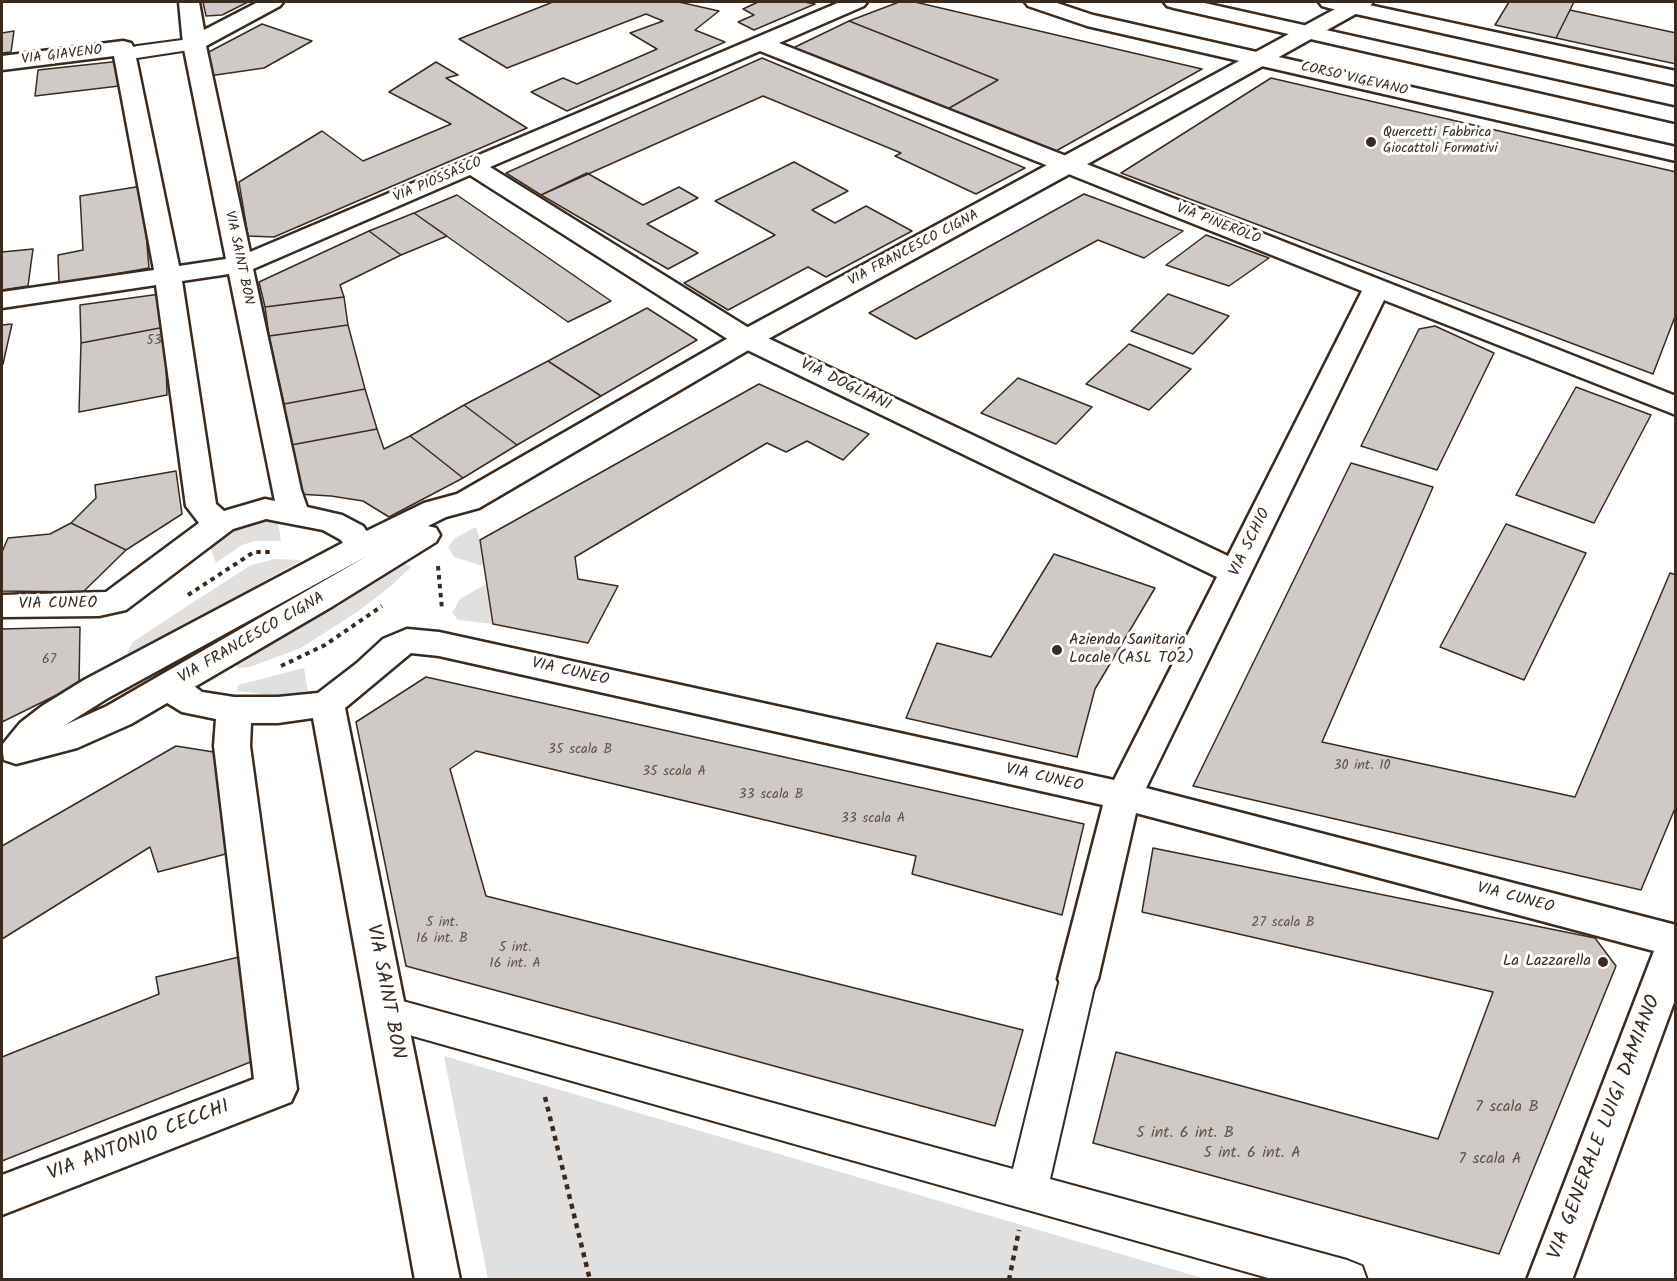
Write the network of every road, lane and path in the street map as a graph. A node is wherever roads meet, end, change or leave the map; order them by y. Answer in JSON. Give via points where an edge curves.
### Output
{"nodes":[{"id":1,"x":189,"y":2,"type":"edge"},
{"id":2,"x":273,"y":2,"type":"edge"},
{"id":3,"x":857,"y":2,"type":"edge"},
{"id":4,"x":1034,"y":2,"type":"edge"},
{"id":5,"x":1174,"y":2,"type":"edge"},
{"id":6,"x":1329,"y":2,"type":"edge"},
{"id":7,"x":1358,"y":4,"type":"edge"},
{"id":8,"x":1309,"y":31,"type":"junction"},
{"id":9,"x":761,"y":44,"type":"junction"},
{"id":10,"x":188,"y":45,"type":"junction"},
{"id":11,"x":130,"y":50,"type":"junction"},
{"id":12,"x":1260,"y":58,"type":"junction"},
{"id":13,"x":2,"y":63,"type":"edge"},
{"id":14,"x":1676,"y":78,"type":"edge"},
{"id":15,"x":1676,"y":115,"type":"edge"},
{"id":16,"x":1676,"y":154,"type":"edge"},
{"id":17,"x":472,"y":166,"type":"junction"},
{"id":18,"x":1067,"y":166,"type":"junction"},
{"id":19,"x":232,"y":267,"type":"junction"},
{"id":20,"x":175,"y":275,"type":"junction"},
{"id":21,"x":1377,"y":288,"type":"junction"},
{"id":22,"x":2,"y":300,"type":"edge"},
{"id":23,"x":747,"y":339,"type":"junction"},
{"id":24,"x":1676,"y":406,"type":"edge"},
{"id":25,"x":468,"y":501,"type":"junction"},
{"id":26,"x":294,"y":513,"type":"junction"},
{"id":27,"x":222,"y":522,"type":"junction"},
{"id":28,"x":361,"y":546,"type":"junction"},
{"id":29,"x":438,"y":557,"type":"dead end"},
{"id":30,"x":1236,"y":573,"type":"junction"},
{"id":31,"x":2,"y":606,"type":"edge"},
{"id":32,"x":442,"y":615,"type":"dead end"},
{"id":33,"x":259,"y":618,"type":"junction"},
{"id":34,"x":170,"y":686,"type":"junction"},
{"id":35,"x":327,"y":704,"type":"junction"},
{"id":36,"x":234,"y":710,"type":"junction"},
{"id":37,"x":11,"y":754,"type":"edge"},
{"id":38,"x":1124,"y":796,"type":"junction"},
{"id":39,"x":1676,"y":942,"type":"edge"},
{"id":40,"x":1078,"y":979,"type":"joint"},
{"id":41,"x":388,"y":1013,"type":"junction"},
{"id":42,"x":534,"y":1053,"type":"junction"},
{"id":43,"x":1028,"y":1191,"type":"junction"},
{"id":44,"x":2,"y":1195,"type":"edge"},
{"id":45,"x":438,"y":1280,"type":"edge"},
{"id":46,"x":590,"y":1280,"type":"edge"},
{"id":47,"x":1009,"y":1280,"type":"edge"},
{"id":48,"x":1347,"y":1280,"type":"edge"},
{"id":49,"x":1549,"y":1280,"type":"edge"}],
"edges":[{"from":1,"to":10,"type":"street","name":"VIA SAINT BON"},
{"from":2,"to":10,"type":"street"},
{"from":3,"to":9,"type":"street","name":"VIA PIOSSASCO"},
{"from":4,"to":8,"type":"street","name":"CORSO VIGEVANO","via":[[1101,11],[1241,42]]},
{"from":4,"to":12,"type":"street","name":"CORSO VIGEVANO","via":[[1087,20]]},
{"from":5,"to":8,"type":"street","name":"CORSO VIGEVANO"},
{"from":6,"to":7,"type":"street"},
{"from":7,"to":8,"type":"street","name":"VIA FRANCESCO CIGNA"},
{"from":7,"to":14,"type":"street"},
{"from":8,"to":12,"type":"street","name":"VIA FRANCESCO CIGNA"},
{"from":8,"to":15,"type":"street","name":"CORSO VIGEVANO"},
{"from":9,"to":17,"type":"street","name":"VIA PIOSSASCO"},
{"from":9,"to":18,"type":"street","name":"VIA PINEROLO"},
{"from":10,"to":11,"type":"street"},
{"from":10,"to":19,"type":"street","name":"VIA SAINT BON"},
{"from":11,"to":13,"type":"street","name":"VIA GIAVENO"},
{"from":11,"to":20,"type":"street"},
{"from":12,"to":16,"type":"street","name":"CORSO VIGEVANO"},
{"from":12,"to":18,"type":"street","name":"VIA FRANCESCO CIGNA"},
{"from":17,"to":19,"type":"street","name":"VIA PIOSSASCO"},
{"from":17,"to":23,"type":"street","name":"VIA DOGLIANI"},
{"from":18,"to":21,"type":"street","name":"VIA PINEROLO"},
{"from":18,"to":23,"type":"street","name":"VIA FRANCESCO CIGNA"},
{"from":19,"to":20,"type":"street","name":"VIA PIOSSASCO"},
{"from":19,"to":26,"type":"street","name":"VIA SAINT BON"},
{"from":20,"to":22,"type":"street","name":"VIA PIOSSASCO"},
{"from":20,"to":27,"type":"street","via":[[201,506],[208,516]]},
{"from":21,"to":24,"type":"street","name":"VIA PINEROLO"},
{"from":21,"to":30,"type":"street","name":"VIA SCHIO"},
{"from":23,"to":25,"type":"street","name":"VIA FRANCESCO CIGNA"},
{"from":23,"to":30,"type":"street","name":"VIA DOGLIANI"},
{"from":25,"to":28,"type":"street","name":"VIA FRANCESCO CIGNA","via":[[435,510]]},
{"from":25,"to":33,"type":"street","name":"VIA FRANCESCO CIGNA","via":[[449,520],[419,539]]},
{"from":26,"to":27,"type":"street","via":[[265,509]]},
{"from":26,"to":28,"type":"street","via":[[348,530]]},
{"from":27,"to":31,"type":"street","name":"VIA CUNEO","via":[[115,602]]},
{"from":28,"to":33,"type":"street","name":"VIA FRANCESCO CIGNA"},
{"from":29,"to":32,"type":"path"},
{"from":30,"to":38,"type":"street","name":"VIA SCHIO"},
{"from":33,"to":34,"type":"street","name":"VIA FRANCESCO CIGNA"},
{"from":33,"to":37,"type":"street","name":"VIA FRANCESCO CIGNA","via":[[96,688],[32,732]]},
{"from":34,"to":36,"type":"street","via":[[194,703]]},
{"from":34,"to":37,"type":"street","name":"VIA FRANCESCO CIGNA","via":[[77,735]]},
{"from":35,"to":36,"type":"street"},
{"from":35,"to":38,"type":"street","name":"VIA CUNEO","via":[[395,647],[407,641],[439,644]]},
{"from":35,"to":41,"type":"street","name":"VIA SAINT BON"},
{"from":36,"to":44,"type":"street","name":"VIA ANTONIO CECCHI","via":[[232,746],[276,1089]]},
{"from":38,"to":39,"type":"street","name":"VIA CUNEO"},
{"from":38,"to":40,"type":"street","name":"VIA SCHIO"},
{"from":39,"to":49,"type":"street","name":"VIA GENERALE LUIGI DAMIANO"},
{"from":40,"to":43,"type":"street"},
{"from":41,"to":42,"type":"street"},
{"from":41,"to":45,"type":"street","name":"VIA SAINT BON"},
{"from":42,"to":43,"type":"street"},
{"from":42,"to":46,"type":"path"},
{"from":43,"to":47,"type":"path"},
{"from":43,"to":48,"type":"street"}]}
